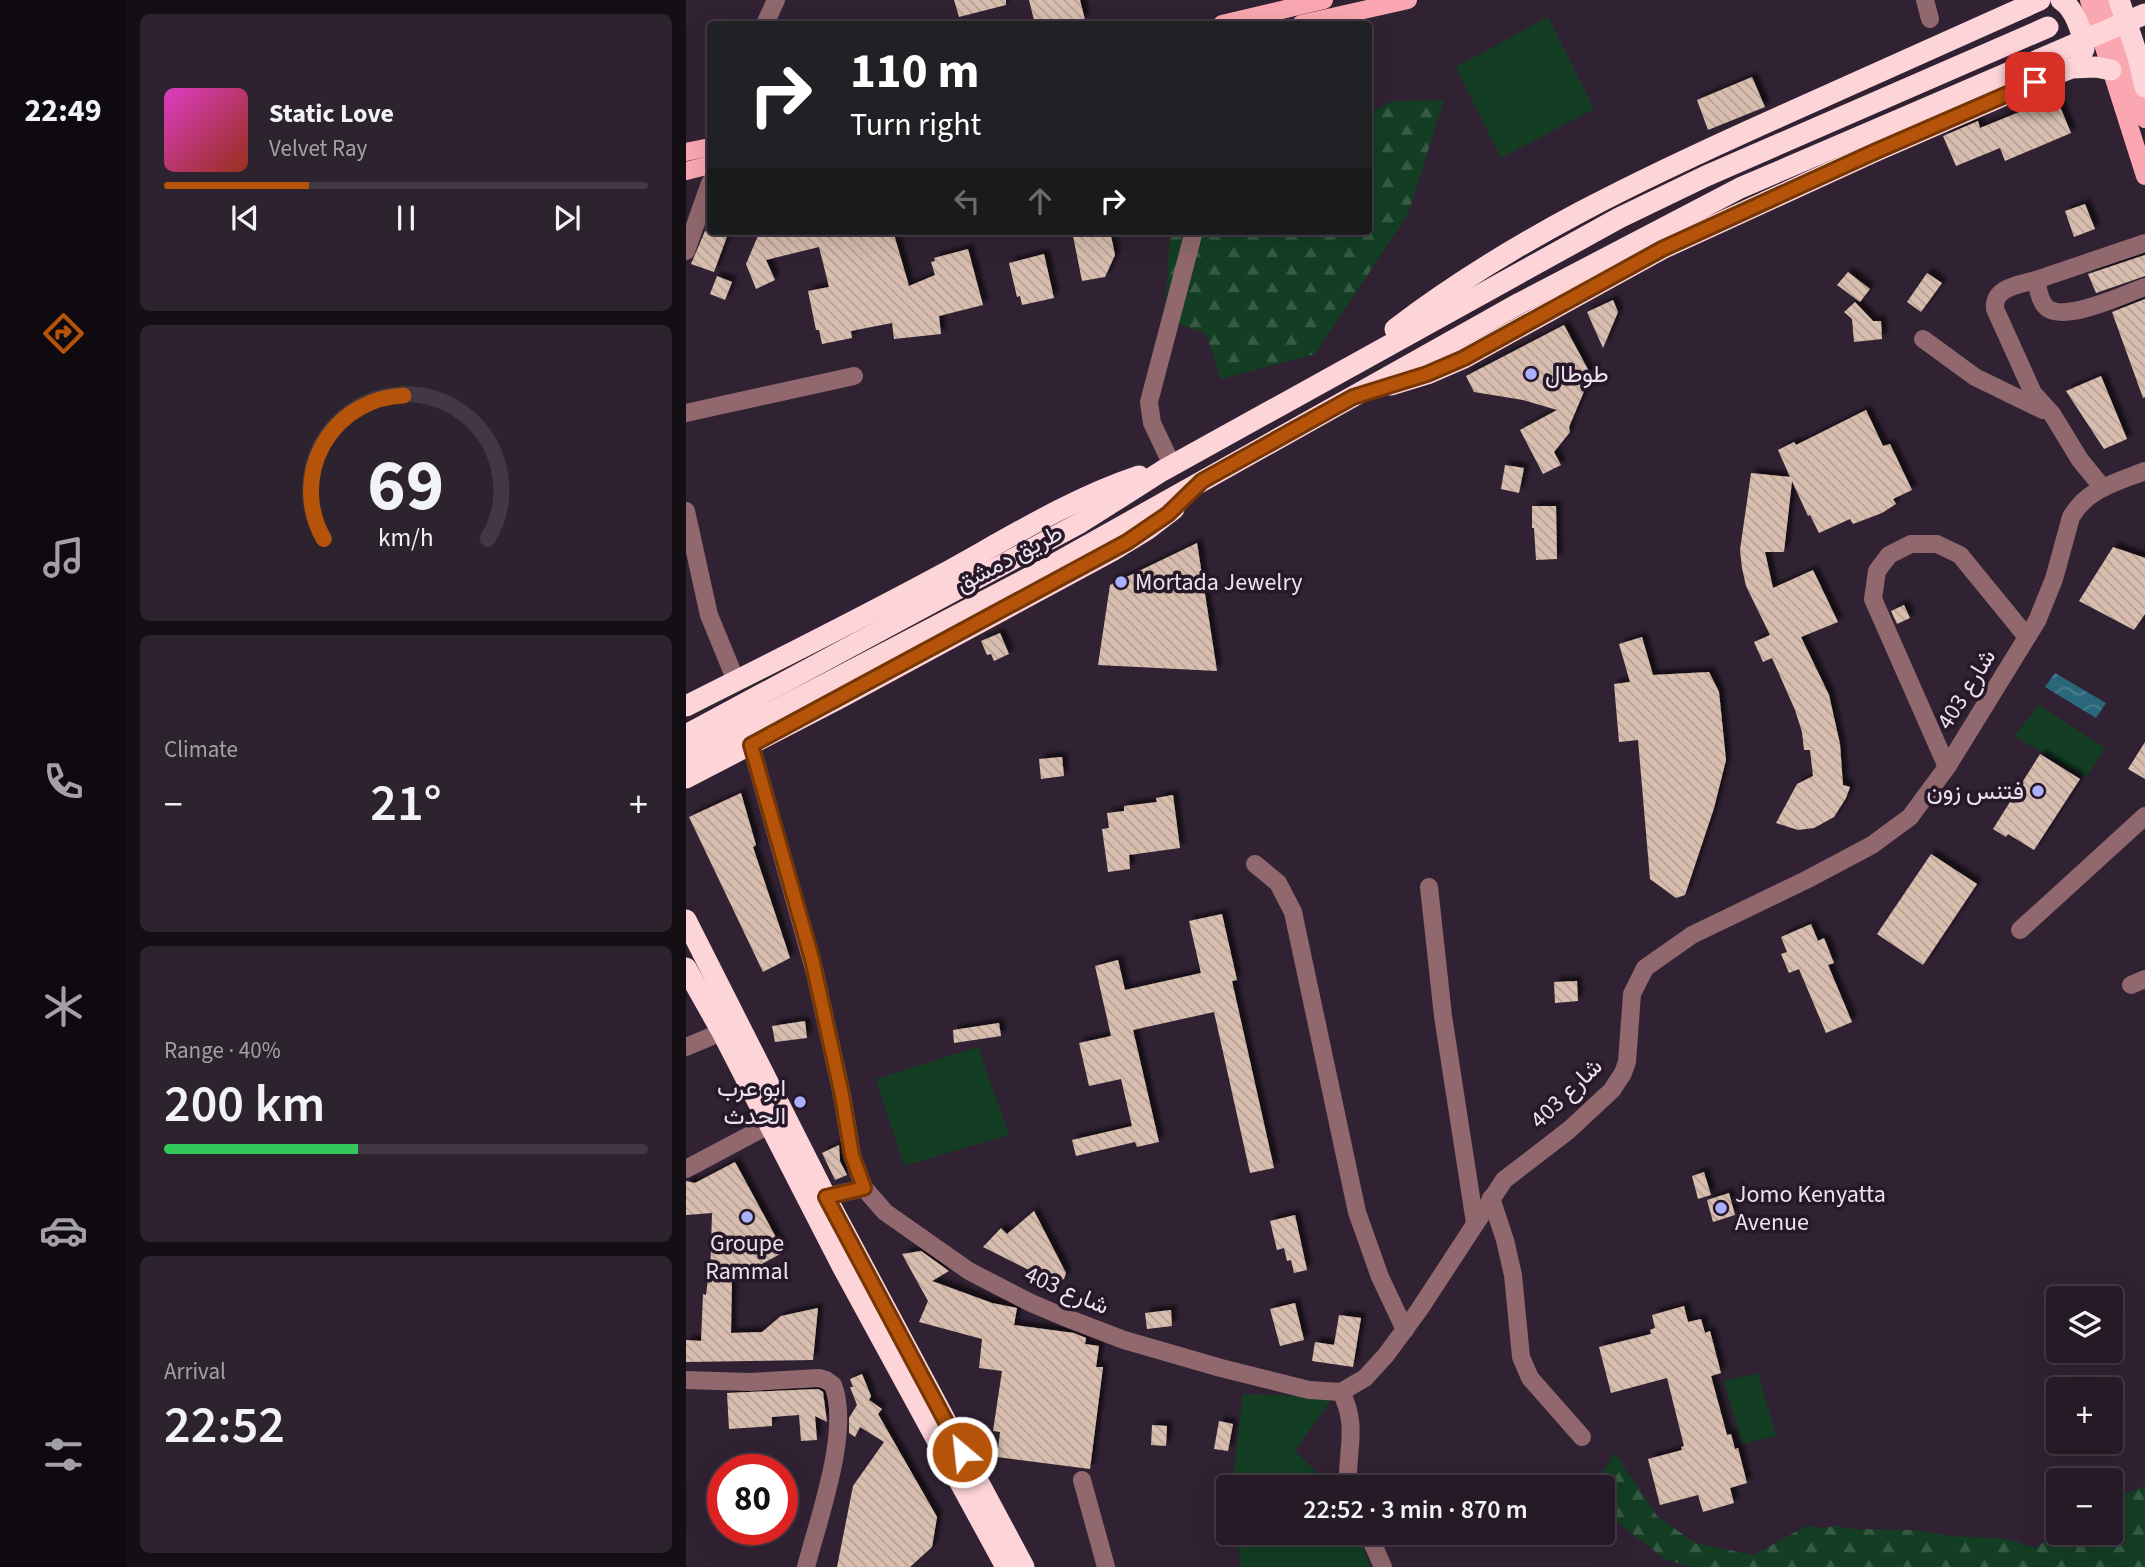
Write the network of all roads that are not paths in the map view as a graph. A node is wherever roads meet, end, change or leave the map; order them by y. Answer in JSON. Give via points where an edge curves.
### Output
{"nodes":[{"id":1,"x":776,"y":0,"type":"edge"},
{"id":2,"x":1324,"y":0,"type":"edge"},
{"id":3,"x":1408,"y":0,"type":"edge"},
{"id":4,"x":1925,"y":0,"type":"edge"},
{"id":5,"x":2040,"y":0,"type":"edge"},
{"id":6,"x":2062,"y":0,"type":"edge"},
{"id":7,"x":2089,"y":0,"type":"edge"},
{"id":8,"x":2102,"y":0,"type":"edge"},
{"id":9,"x":2119,"y":0,"type":"edge"},
{"id":10,"x":2145,"y":15,"type":"edge"},
{"id":11,"x":1930,"y":19,"type":"dead end"},
{"id":12,"x":766,"y":21,"type":"edge"},
{"id":13,"x":1235,"y":21,"type":"edge"},
{"id":14,"x":1314,"y":21,"type":"edge"},
{"id":15,"x":2048,"y":27,"type":"dead end"},
{"id":16,"x":2072,"y":68,"type":"junction"},
{"id":17,"x":2111,"y":70,"type":"junction"},
{"id":18,"x":2145,"y":87,"type":"edge"},
{"id":19,"x":2145,"y":119,"type":"edge"},
{"id":20,"x":707,"y":148,"type":"edge"},
{"id":21,"x":686,"y":152,"type":"edge"},
{"id":22,"x":707,"y":166,"type":"edge"},
{"id":23,"x":686,"y":172,"type":"edge"},
{"id":24,"x":2145,"y":176,"type":"edge"},
{"id":25,"x":707,"y":192,"type":"edge"},
{"id":26,"x":1193,"y":235,"type":"edge"},
{"id":27,"x":2145,"y":243,"type":"edge"},
{"id":28,"x":686,"y":251,"type":"edge"},
{"id":29,"x":2036,"y":280,"type":"junction"},
{"id":30,"x":2145,"y":287,"type":"edge"},
{"id":31,"x":1923,"y":339,"type":"dead end"},
{"id":32,"x":1341,"y":371,"type":"junction"},
{"id":33,"x":854,"y":376,"type":"dead end"},
{"id":34,"x":1353,"y":397,"type":"junction"},
{"id":35,"x":686,"y":414,"type":"edge"},
{"id":36,"x":2052,"y":414,"type":"junction"},
{"id":37,"x":1167,"y":468,"type":"junction"},
{"id":38,"x":2145,"y":471,"type":"edge"},
{"id":39,"x":1202,"y":481,"type":"junction"},
{"id":40,"x":2103,"y":488,"type":"junction"},
{"id":41,"x":686,"y":511,"type":"edge"},
{"id":42,"x":2027,"y":638,"type":"junction"},
{"id":43,"x":736,"y":681,"type":"junction"},
{"id":44,"x":687,"y":706,"type":"edge"},
{"id":45,"x":686,"y":735,"type":"edge"},
{"id":46,"x":751,"y":745,"type":"junction"},
{"id":47,"x":686,"y":757,"type":"edge"},
{"id":48,"x":716,"y":762,"type":"junction"},
{"id":49,"x":1947,"y":767,"type":"junction"},
{"id":50,"x":686,"y":778,"type":"edge"},
{"id":51,"x":2145,"y":817,"type":"edge"},
{"id":52,"x":1255,"y":864,"type":"dead end"},
{"id":53,"x":1429,"y":887,"type":"dead end"},
{"id":54,"x":686,"y":920,"type":"edge"},
{"id":55,"x":2020,"y":930,"type":"dead end"},
{"id":56,"x":686,"y":968,"type":"edge"},
{"id":57,"x":722,"y":1032,"type":"junction"},
{"id":58,"x":686,"y":1047,"type":"edge"},
{"id":59,"x":769,"y":1125,"type":"junction"},
{"id":60,"x":686,"y":1169,"type":"edge"},
{"id":61,"x":864,"y":1188,"type":"junction"},
{"id":62,"x":1491,"y":1198,"type":"junction"},
{"id":63,"x":818,"y":1201,"type":"junction"},
{"id":64,"x":1475,"y":1223,"type":"junction"},
{"id":65,"x":1405,"y":1330,"type":"junction"},
{"id":66,"x":686,"y":1380,"type":"edge"},
{"id":67,"x":1341,"y":1392,"type":"junction"},
{"id":68,"x":1582,"y":1437,"type":"dead end"},
{"id":69,"x":1349,"y":1475,"type":"edge"},
{"id":70,"x":1082,"y":1480,"type":"dead end"},
{"id":71,"x":1373,"y":1545,"type":"edge"},
{"id":72,"x":806,"y":1567,"type":"edge"},
{"id":73,"x":1006,"y":1567,"type":"edge"},
{"id":74,"x":1024,"y":1567,"type":"edge"},
{"id":75,"x":1106,"y":1567,"type":"edge"},
{"id":76,"x":1383,"y":1567,"type":"edge"}],
"edges":[{"from":1,"to":12,"type":"street"},
{"from":2,"to":13,"type":"main road"},
{"from":3,"to":14,"type":"main road"},
{"from":4,"to":11,"type":"street"},
{"from":5,"to":32,"type":"highway","via":[[1720,144],[1522,243],[1422,309]]},
{"from":6,"to":16,"type":"highway","via":[[2076,19],[2084,43]]},
{"from":7,"to":17,"type":"main road"},
{"from":8,"to":19,"type":"main road"},
{"from":9,"to":18,"type":"highway"},
{"from":10,"to":34,"type":"highway","bridge":true,"via":[[1740,188]]},
{"from":15,"to":32,"type":"highway","via":[[1619,218]]},
{"from":16,"to":17,"type":"highway"},
{"from":16,"to":34,"type":"highway","via":[[1662,249],[1464,358]]},
{"from":17,"to":24,"type":"main road"},
{"from":20,"to":21,"type":"main road"},
{"from":22,"to":23,"type":"main road"},
{"from":25,"to":28,"type":"street"},
{"from":26,"to":37,"type":"street","via":[[1149,402]]},
{"from":27,"to":29,"type":"street"},
{"from":29,"to":30,"type":"street","via":[[2043,303],[2058,313]]},
{"from":29,"to":36,"type":"street","via":[[2005,289],[1994,304],[2033,393]]},
{"from":31,"to":36,"type":"street","via":[[1975,377]]},
{"from":32,"to":37,"type":"highway","name":"طريق دمشق"},
{"from":33,"to":35,"type":"street"},
{"from":34,"to":39,"type":"highway","name":"طريق دمشق"},
{"from":36,"to":40,"type":"street"},
{"from":37,"to":43,"type":"highway","via":[[1116,484],[1042,519]]},
{"from":37,"to":45,"type":"highway","name":"طريق دمشق","via":[[1046,542]]},
{"from":38,"to":40,"type":"street","name":"شارع 403"},
{"from":39,"to":46,"type":"highway","via":[[1168,514],[1127,542]]},
{"from":39,"to":47,"type":"highway","name":"طريق دمشق","via":[[1051,566]]},
{"from":40,"to":42,"type":"street","name":"شارع 403","via":[[2089,495],[2071,517],[2050,591]]},
{"from":41,"to":43,"type":"street","via":[[709,615]]},
{"from":42,"to":49,"type":"street","name":"شارع 403"},
{"from":42,"to":49,"type":"street","via":[[1960,555],[1937,544],[1911,544],[1889,555],[1877,571],[1873,599]]},
{"from":43,"to":44,"type":"highway"},
{"from":46,"to":48,"type":"highway"},
{"from":46,"to":61,"type":"street","via":[[812,959],[852,1155]]},
{"from":47,"to":48,"type":"highway"},
{"from":48,"to":50,"type":"highway"},
{"from":49,"to":62,"type":"street","name":"شارع 403","via":[[1910,817],[1872,845],[1692,935],[1645,968],[1632,994],[1627,1062],[1612,1090],[1504,1180]]},
{"from":51,"to":55,"type":"street"},
{"from":52,"to":65,"type":"street","via":[[1278,883],[1293,912],[1357,1212],[1369,1251]]},
{"from":53,"to":64,"type":"street","via":[[1443,1016]]},
{"from":54,"to":63,"type":"highway"},
{"from":56,"to":57,"type":"highway"},
{"from":57,"to":58,"type":"street"},
{"from":57,"to":59,"type":"highway"},
{"from":59,"to":60,"type":"street"},
{"from":59,"to":63,"type":"highway"},
{"from":61,"to":63,"type":"street"},
{"from":61,"to":67,"type":"street","name":"شارع 403","via":[[885,1212],[954,1261],[1046,1310],[1124,1340],[1221,1368],[1309,1390]]},
{"from":62,"to":64,"type":"street","name":"شارع 403"},
{"from":62,"to":68,"type":"street","via":[[1513,1275],[1521,1357],[1530,1378]]},
{"from":63,"to":73,"type":"highway"},
{"from":63,"to":74,"type":"highway"},
{"from":64,"to":65,"type":"street","name":"شارع 403"},
{"from":65,"to":67,"type":"street","name":"شارع 403","via":[[1374,1370]]},
{"from":66,"to":72,"type":"street","via":[[819,1378],[833,1385],[835,1456]]},
{"from":67,"to":69,"type":"street","via":[[1351,1422]]},
{"from":70,"to":75,"type":"street"},
{"from":71,"to":76,"type":"street"}]}
